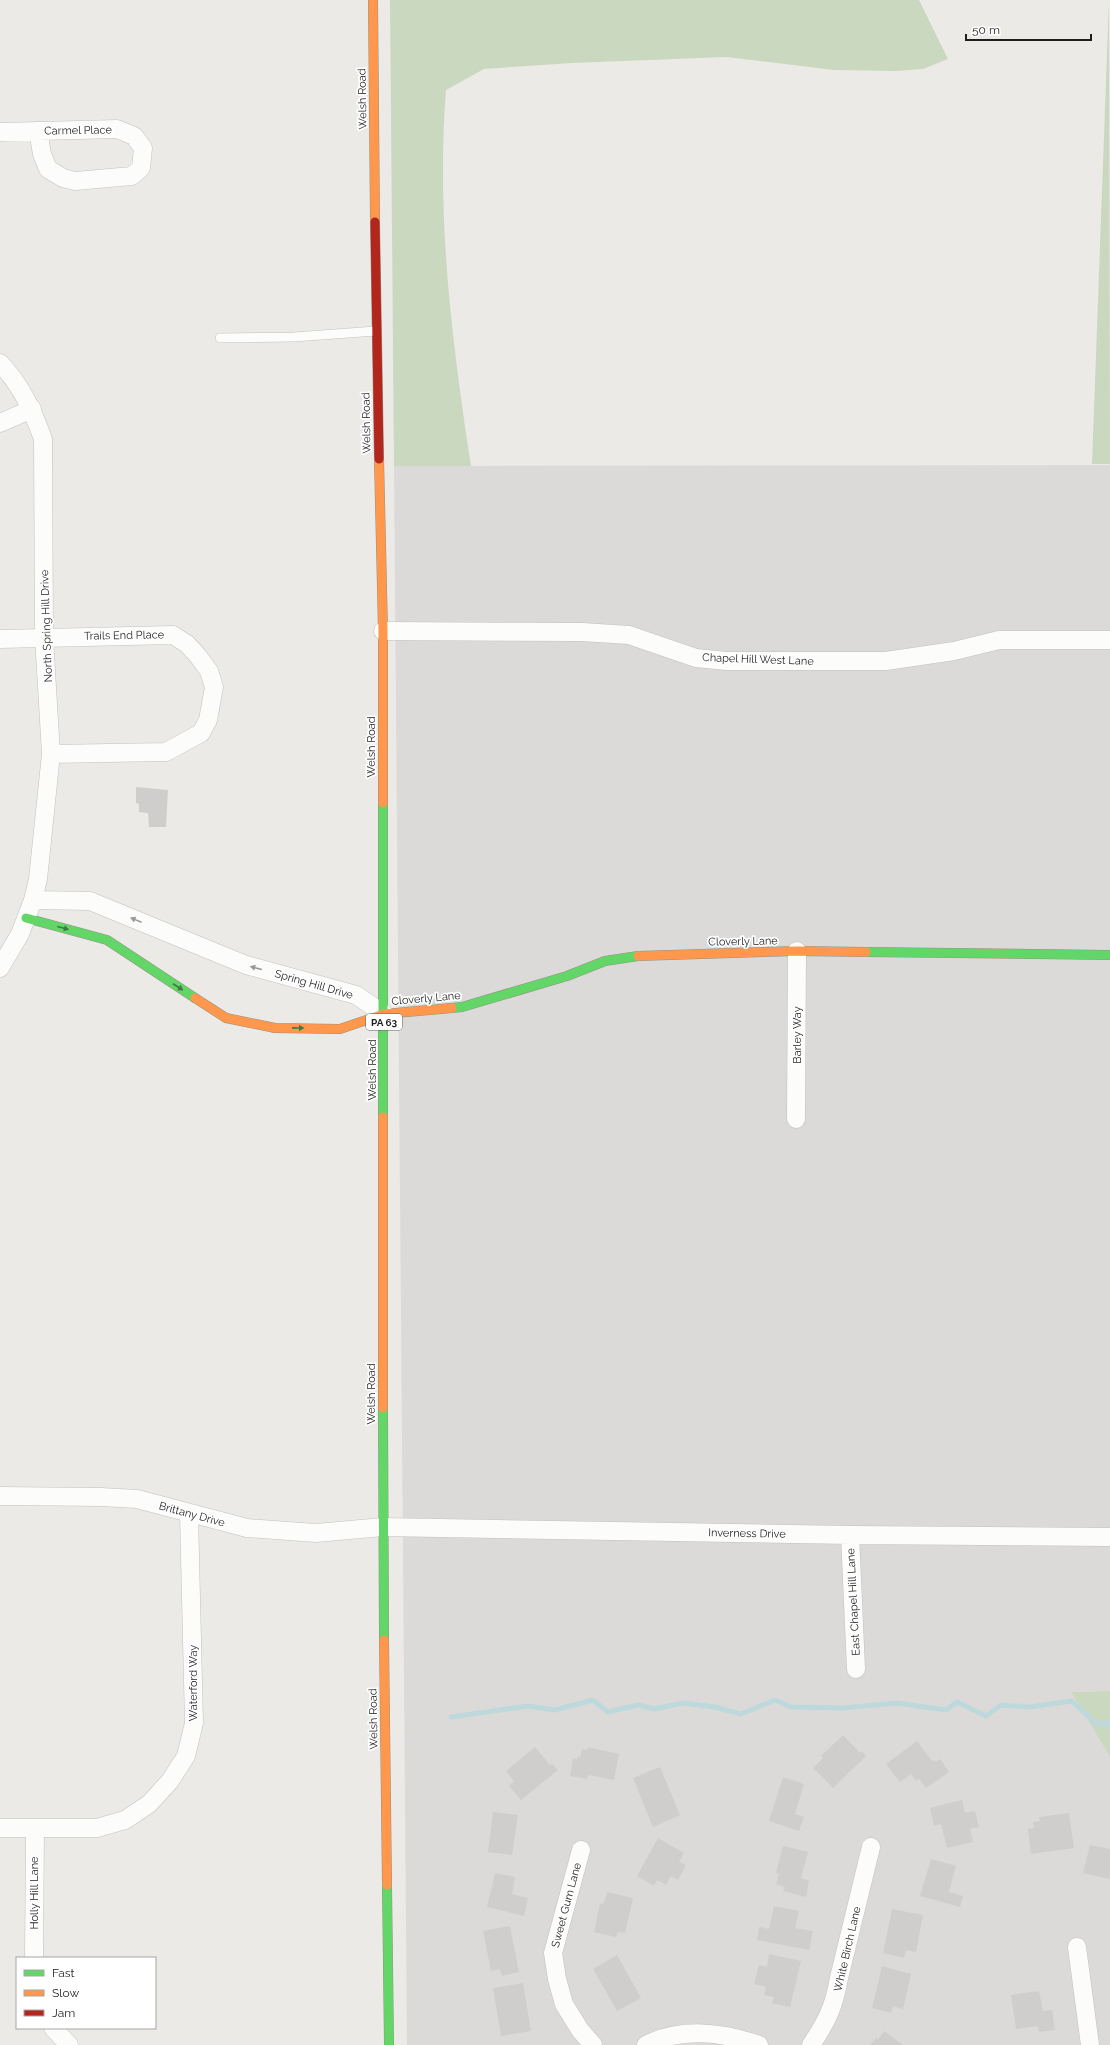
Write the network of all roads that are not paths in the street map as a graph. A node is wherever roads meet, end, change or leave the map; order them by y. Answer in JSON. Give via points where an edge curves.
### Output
{"nodes":[{"id":1,"x":373,"y":0,"type":"edge"},
{"id":2,"x":38,"y":131,"type":"junction"},
{"id":3,"x":0,"y":132,"type":"edge"},
{"id":4,"x":376,"y":331,"type":"junction"},
{"id":5,"x":220,"y":338,"type":"dead end"},
{"id":6,"x":0,"y":363,"type":"edge"},
{"id":7,"x":32,"y":409,"type":"junction"},
{"id":8,"x":0,"y":423,"type":"edge"},
{"id":9,"x":383,"y":631,"type":"junction"},
{"id":10,"x":44,"y":637,"type":"junction"},
{"id":11,"x":0,"y":639,"type":"edge"},
{"id":12,"x":1110,"y":640,"type":"edge"},
{"id":13,"x":51,"y":754,"type":"junction"},
{"id":14,"x":33,"y":900,"type":"junction"},
{"id":15,"x":26,"y":918,"type":"junction"},
{"id":16,"x":798,"y":951,"type":"junction"},
{"id":17,"x":1110,"y":955,"type":"edge"},
{"id":18,"x":0,"y":968,"type":"edge"},
{"id":19,"x":384,"y":1014,"type":"junction"},
{"id":20,"x":796,"y":1119,"type":"dead end"},
{"id":21,"x":0,"y":1496,"type":"edge"},
{"id":22,"x":189,"y":1514,"type":"junction"},
{"id":23,"x":383,"y":1527,"type":"junction"},
{"id":24,"x":850,"y":1535,"type":"junction"},
{"id":25,"x":1110,"y":1537,"type":"edge"},
{"id":26,"x":856,"y":1669,"type":"dead end"},
{"id":27,"x":0,"y":1828,"type":"edge"},
{"id":28,"x":35,"y":1828,"type":"junction"},
{"id":29,"x":871,"y":1847,"type":"dead end"},
{"id":30,"x":581,"y":1850,"type":"dead end"},
{"id":31,"x":1077,"y":1947,"type":"dead end"},
{"id":32,"x":34,"y":1957,"type":"edge"},
{"id":33,"x":54,"y":2029,"type":"edge"},
{"id":34,"x":69,"y":2045,"type":"edge"},
{"id":35,"x":389,"y":2045,"type":"edge"},
{"id":36,"x":593,"y":2045,"type":"edge"},
{"id":37,"x":646,"y":2045,"type":"edge"},
{"id":38,"x":760,"y":2045,"type":"edge"},
{"id":39,"x":811,"y":2045,"type":"edge"},
{"id":40,"x":1090,"y":2045,"type":"edge"}],
"edges":[{"from":1,"to":4,"type":"main road","name":"Welsh Road","number":"PA 63"},
{"from":2,"to":2,"type":"street","name":"Carmel Place","via":[[117,129],[134,136],[143,148],[141,168],[132,176],[76,182],[63,178],[48,169]]},
{"from":2,"to":3,"type":"street","name":"Carmel Place"},
{"from":4,"to":5,"type":"lane","via":[[294,337]]},
{"from":4,"to":9,"type":"main road","name":"Welsh Road","number":"PA 63"},
{"from":6,"to":7,"type":"street","name":"North Spring Hill Drive"},
{"from":7,"to":8,"type":"street"},
{"from":7,"to":10,"type":"street","name":"North Spring Hill Drive","via":[[43,439]]},
{"from":9,"to":12,"type":"street","name":"Chapel Hill West Lane","via":[[582,632],[629,635],[696,658],[726,661],[886,661],[954,651],[999,640]]},
{"from":9,"to":19,"type":"main road","name":"Welsh Road","number":"PA 63"},
{"from":10,"to":11,"type":"street","name":"Trails End Place"},
{"from":10,"to":13,"type":"street","name":"North Spring Hill Drive"},
{"from":10,"to":13,"type":"street","name":"Trails End Place","via":[[173,634],[188,644],[198,656],[208,671],[214,687],[208,720],[201,733],[166,752]]},
{"from":13,"to":14,"type":"street","name":"North Spring Hill Drive","via":[[42,862]]},
{"from":14,"to":15,"type":"street","name":"North Spring Hill Drive"},
{"from":19,"to":14,"type":"street","name":"Spring Hill Drive","one_way":true,"via":[[356,996],[246,965],[90,901]]},
{"from":15,"to":18,"type":"street","name":"North Spring Hill Drive","via":[[20,934]]},
{"from":15,"to":19,"type":"main road","one_way":true,"via":[[107,940],[226,1018],[275,1028],[340,1029]]},
{"from":16,"to":17,"type":"main road","name":"Cloverly Lane"},
{"from":16,"to":19,"type":"main road","name":"Cloverly Lane","via":[[643,955],[605,961],[567,976],[462,1007]]},
{"from":16,"to":20,"type":"street","name":"Barley Way"},
{"from":19,"to":23,"type":"main road","name":"Welsh Road","number":"PA 63"},
{"from":21,"to":22,"type":"street","name":"Brittany Drive","via":[[102,1496],[137,1499]]},
{"from":22,"to":23,"type":"street","name":"Brittany Drive","via":[[246,1528],[316,1533]]},
{"from":22,"to":28,"type":"street","name":"Waterford Way","via":[[194,1723],[186,1756],[170,1781],[149,1804],[125,1820],[97,1828]]},
{"from":23,"to":24,"type":"street","name":"Inverness Drive"},
{"from":23,"to":35,"type":"main road","name":"Welsh Road","number":"PA 63"},
{"from":24,"to":25,"type":"street","name":"Inverness Drive"},
{"from":24,"to":26,"type":"street","name":"East Chapel Hill Lane"},
{"from":27,"to":28,"type":"street","name":"Waterford Way"},
{"from":28,"to":32,"type":"street","name":"Holly Hill Lane"},
{"from":29,"to":39,"type":"street","name":"White Birch Lane","via":[[836,2000]]},
{"from":30,"to":36,"type":"street","name":"Sweet Gum Lane","via":[[553,1953],[564,2004]]},
{"from":31,"to":40,"type":"street"},
{"from":33,"to":34,"type":"street"},
{"from":37,"to":38,"type":"street","via":[[669,2036],[704,2033],[723,2035]]}]}
